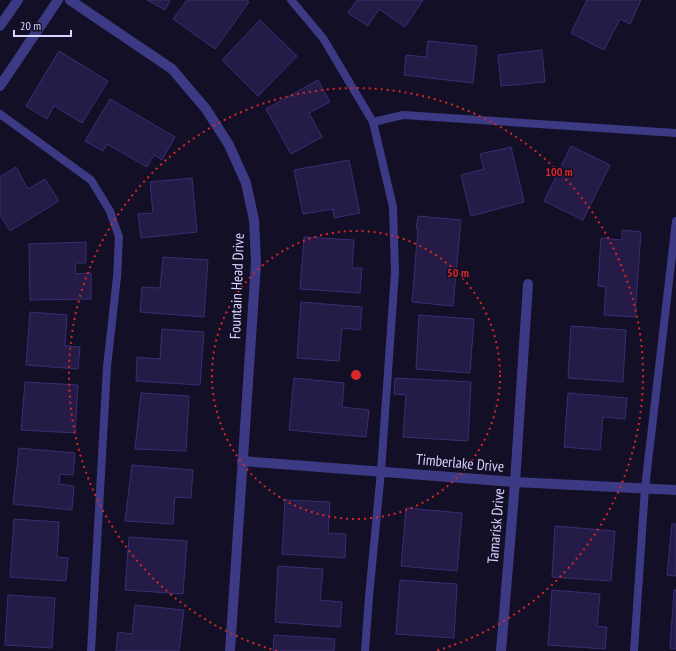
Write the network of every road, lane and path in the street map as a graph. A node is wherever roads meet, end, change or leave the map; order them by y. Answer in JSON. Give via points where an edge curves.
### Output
{"nodes":[{"id":1,"x":18,"y":0,"type":"edge"},
{"id":2,"x":58,"y":0,"type":"edge"},
{"id":3,"x":70,"y":0,"type":"edge"},
{"id":4,"x":291,"y":0,"type":"edge"},
{"id":5,"x":0,"y":26,"type":"edge"},
{"id":6,"x":0,"y":86,"type":"edge"},
{"id":7,"x":0,"y":114,"type":"edge"},
{"id":8,"x":373,"y":122,"type":"junction"},
{"id":9,"x":676,"y":133,"type":"edge"},
{"id":10,"x":676,"y":221,"type":"edge"},
{"id":11,"x":528,"y":284,"type":"dead end"},
{"id":12,"x":242,"y":461,"type":"junction"},
{"id":13,"x":381,"y":471,"type":"junction"},
{"id":14,"x":515,"y":482,"type":"junction"},
{"id":15,"x":645,"y":488,"type":"junction"},
{"id":16,"x":676,"y":490,"type":"edge"},
{"id":17,"x":90,"y":651,"type":"edge"},
{"id":18,"x":230,"y":651,"type":"edge"},
{"id":19,"x":365,"y":651,"type":"edge"},
{"id":20,"x":501,"y":651,"type":"edge"},
{"id":21,"x":634,"y":651,"type":"edge"}],
"edges":[{"from":1,"to":5,"type":"street"},
{"from":2,"to":6,"type":"street"},
{"from":3,"to":12,"type":"street","name":"Fountain Head Drive","via":[[172,69],[206,109],[229,146],[246,183],[254,220],[256,263]]},
{"from":4,"to":8,"type":"lane","via":[[323,38]]},
{"from":7,"to":17,"type":"lane","via":[[91,180],[110,211],[119,237],[107,367]]},
{"from":8,"to":9,"type":"lane","via":[[403,115]]},
{"from":8,"to":13,"type":"lane","via":[[393,207],[395,272]]},
{"from":10,"to":15,"type":"lane"},
{"from":11,"to":14,"type":"street","name":"Tamarisk Drive"},
{"from":12,"to":13,"type":"street","name":"Timberlake Drive"},
{"from":12,"to":18,"type":"street","name":"Fountain Head Drive"},
{"from":13,"to":14,"type":"street","name":"Timberlake Drive"},
{"from":13,"to":19,"type":"lane"},
{"from":14,"to":15,"type":"street","name":"Timberlake Drive"},
{"from":14,"to":20,"type":"street","name":"Tamarisk Drive"},
{"from":15,"to":16,"type":"street","name":"Timberlake Drive"},
{"from":15,"to":21,"type":"lane"}]}
